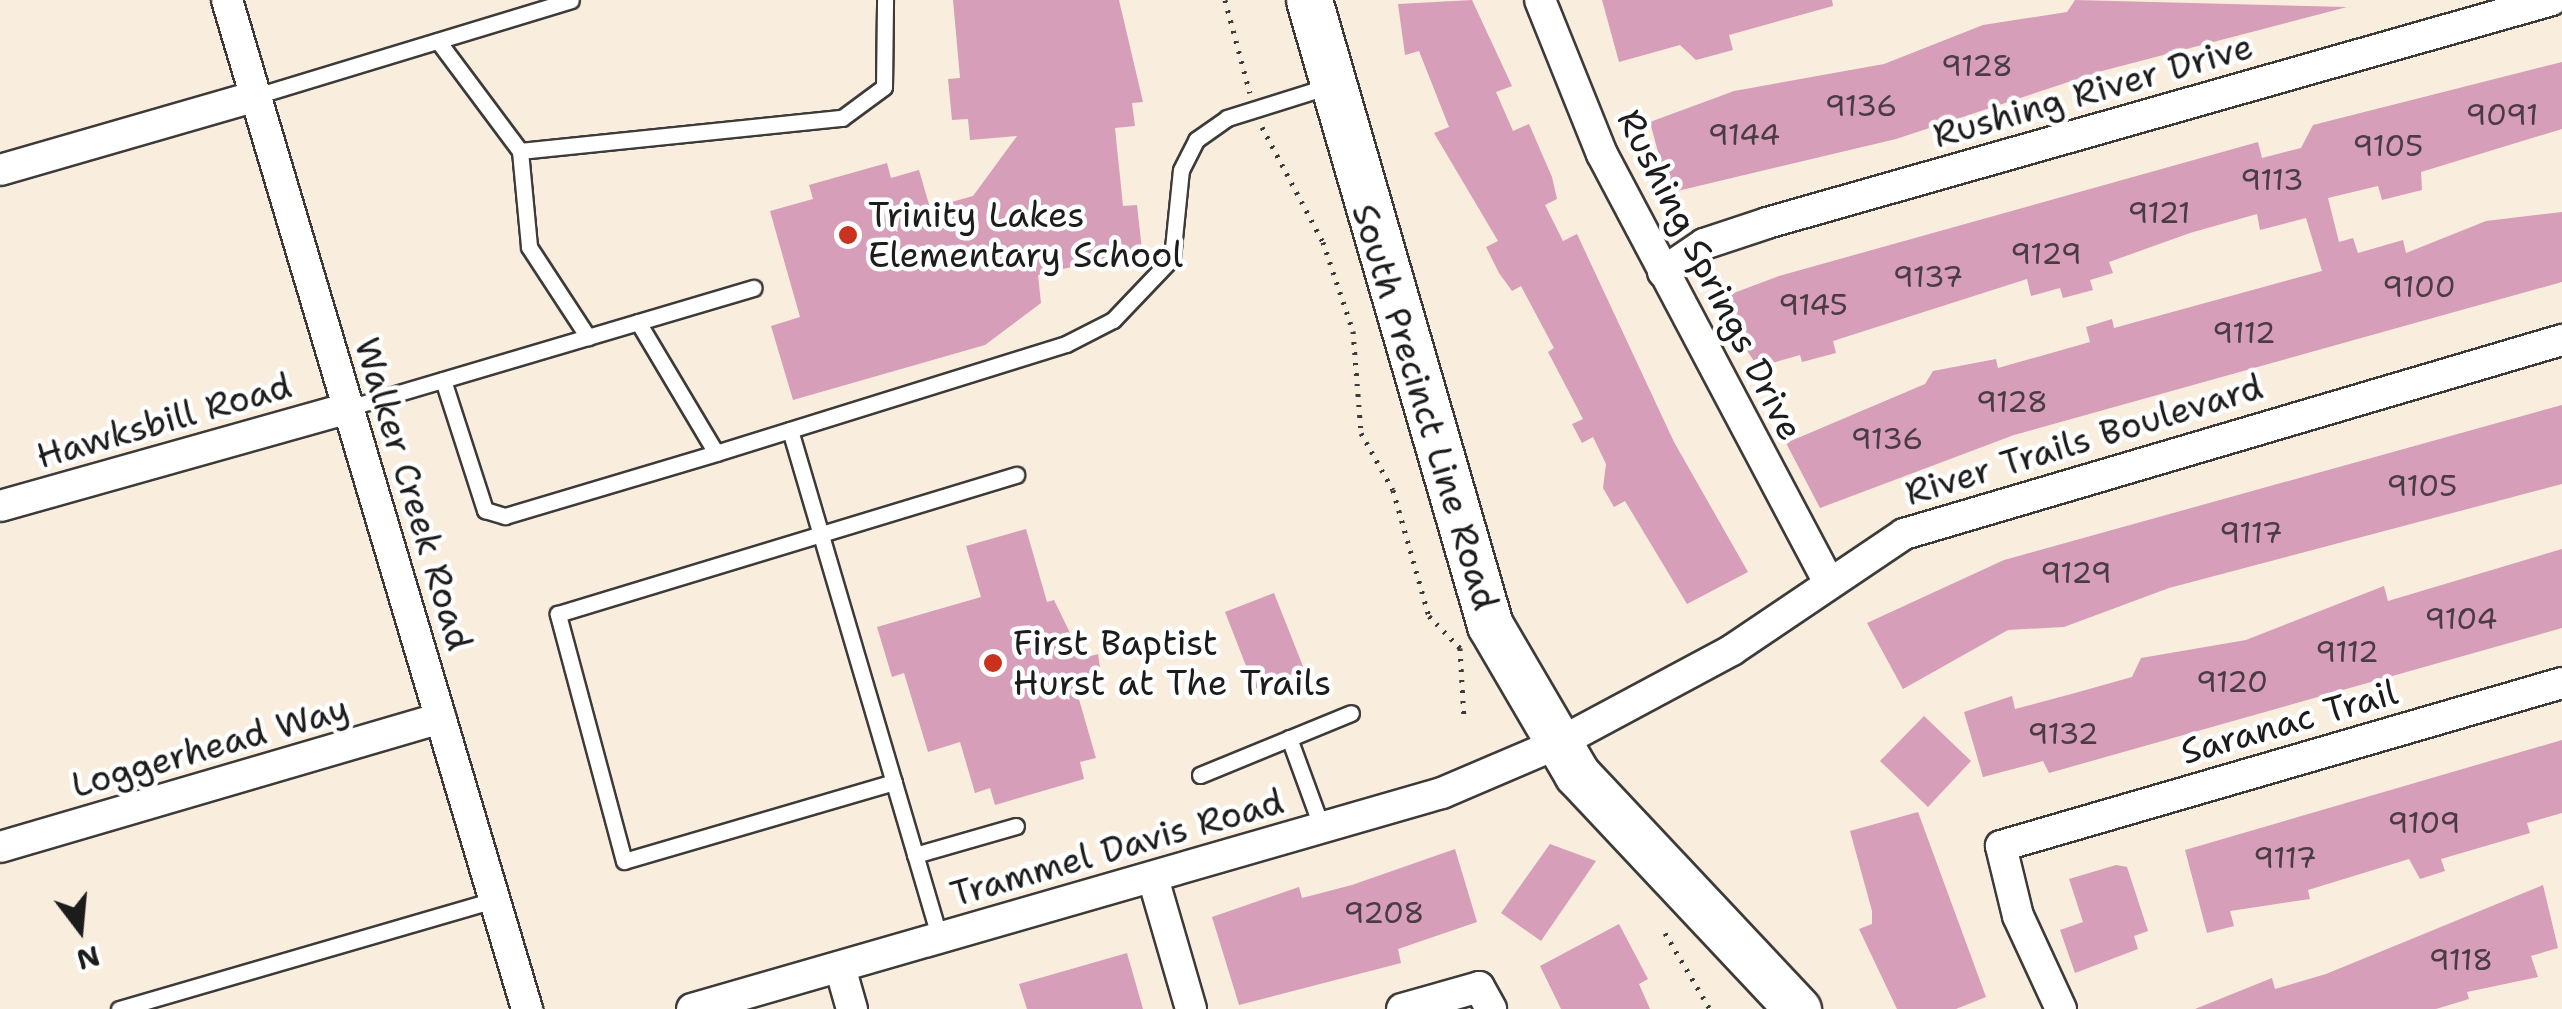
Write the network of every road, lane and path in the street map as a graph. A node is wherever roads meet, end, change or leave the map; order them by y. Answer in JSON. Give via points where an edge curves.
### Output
{"nodes":[{"id":1,"x":227,"y":0,"type":"edge"},
{"id":2,"x":571,"y":0,"type":"edge"},
{"id":3,"x":884,"y":0,"type":"edge"},
{"id":4,"x":1225,"y":0,"type":"edge"},
{"id":5,"x":1309,"y":0,"type":"edge"},
{"id":6,"x":1540,"y":0,"type":"edge"},
{"id":7,"x":2552,"y":0,"type":"edge"},
{"id":8,"x":438,"y":40,"type":"junction"},
{"id":9,"x":1332,"y":85,"type":"junction"},
{"id":10,"x":256,"y":96,"type":"junction"},
{"id":11,"x":1256,"y":109,"type":"junction"},
{"id":12,"x":520,"y":152,"type":"junction"},
{"id":13,"x":0,"y":170,"type":"edge"},
{"id":14,"x":1663,"y":272,"type":"junction"},
{"id":15,"x":754,"y":288,"type":"dead end"},
{"id":16,"x":638,"y":322,"type":"junction"},
{"id":17,"x":588,"y":337,"type":"junction"},
{"id":18,"x":2562,"y":340,"type":"edge"},
{"id":19,"x":444,"y":380,"type":"junction"},
{"id":20,"x":348,"y":408,"type":"junction"},
{"id":21,"x":790,"y":430,"type":"junction"},
{"id":22,"x":716,"y":454,"type":"junction"},
{"id":23,"x":1016,"y":476,"type":"dead end"},
{"id":24,"x":0,"y":506,"type":"edge"},
{"id":25,"x":820,"y":532,"type":"junction"},
{"id":26,"x":1827,"y":578,"type":"junction"},
{"id":27,"x":2562,"y":683,"type":"edge"},
{"id":28,"x":1351,"y":713,"type":"dead end"},
{"id":29,"x":440,"y":718,"type":"junction"},
{"id":30,"x":1464,"y":720,"type":"dead end"},
{"id":31,"x":1290,"y":738,"type":"junction"},
{"id":32,"x":1557,"y":744,"type":"junction"},
{"id":33,"x":1200,"y":775,"type":"dead end"},
{"id":34,"x":894,"y":782,"type":"junction"},
{"id":35,"x":1016,"y":826,"type":"dead end"},
{"id":36,"x":1322,"y":828,"type":"junction"},
{"id":37,"x":0,"y":847,"type":"edge"},
{"id":38,"x":915,"y":854,"type":"junction"},
{"id":39,"x":1154,"y":878,"type":"junction"},
{"id":40,"x":494,"y":900,"type":"junction"},
{"id":41,"x":1665,"y":933,"type":"dead end"},
{"id":42,"x":940,"y":939,"type":"junction"},
{"id":43,"x":840,"y":967,"type":"junction"},
{"id":44,"x":1485,"y":998,"type":"edge"},
{"id":45,"x":119,"y":1009,"type":"edge"},
{"id":46,"x":527,"y":1009,"type":"edge"},
{"id":47,"x":692,"y":1009,"type":"edge"},
{"id":48,"x":852,"y":1009,"type":"edge"},
{"id":49,"x":1191,"y":1009,"type":"edge"},
{"id":50,"x":1402,"y":1009,"type":"edge"},
{"id":51,"x":1710,"y":1009,"type":"edge"},
{"id":52,"x":1798,"y":1009,"type":"edge"},
{"id":53,"x":2061,"y":1009,"type":"edge"}],
"edges":[{"from":1,"to":10,"type":"street","name":"Walker Creek Road"},
{"from":2,"to":8,"type":"lane"},
{"from":3,"to":12,"type":"lane","via":[[884,87],[842,118]]},
{"from":4,"to":11,"type":"path"},
{"from":5,"to":9,"type":"main road","name":"South Precinct Line Road"},
{"from":6,"to":14,"type":"street","name":"Rushing Springs Drive"},
{"from":7,"to":14,"type":"street","name":"Rushing River Drive","via":[[1767,223],[1704,244]]},
{"from":8,"to":10,"type":"lane"},
{"from":8,"to":12,"type":"lane"},
{"from":9,"to":11,"type":"lane"},
{"from":9,"to":32,"type":"main road","name":"South Precinct Line Road","via":[[1454,522],[1490,626]]},
{"from":10,"to":13,"type":"street"},
{"from":10,"to":20,"type":"street","name":"Walker Creek Road"},
{"from":11,"to":21,"type":"lane","via":[[1196,140],[1181,170],[1172,258],[1114,320],[1066,344]]},
{"from":11,"to":30,"type":"path","via":[[1324,242],[1353,331],[1360,433],[1393,490],[1428,616],[1460,648]]},
{"from":12,"to":17,"type":"lane","via":[[528,247]]},
{"from":14,"to":26,"type":"street","name":"Rushing Springs Drive"},
{"from":15,"to":16,"type":"lane"},
{"from":16,"to":17,"type":"lane"},
{"from":16,"to":22,"type":"lane"},
{"from":17,"to":19,"type":"lane"},
{"from":18,"to":26,"type":"street","name":"River Trails Boulevard","via":[[1980,504]]},
{"from":19,"to":20,"type":"lane"},
{"from":19,"to":22,"type":"lane","via":[[485,510],[505,516]]},
{"from":20,"to":24,"type":"street","name":"Hawksbill Road"},
{"from":20,"to":29,"type":"street","name":"Walker Creek Road"},
{"from":21,"to":22,"type":"lane"},
{"from":21,"to":25,"type":"lane"},
{"from":23,"to":25,"type":"lane"},
{"from":25,"to":34,"type":"lane"},
{"from":25,"to":34,"type":"lane","via":[[558,614],[624,861]]},
{"from":26,"to":32,"type":"street","name":"River Trails Boulevard","via":[[1732,650]]},
{"from":27,"to":53,"type":"street","name":"Saranac Trail","via":[[2002,846],[2018,916]]},
{"from":28,"to":31,"type":"lane"},
{"from":29,"to":37,"type":"street","name":"Loggerhead Way"},
{"from":29,"to":40,"type":"street","name":"Walker Creek Road"},
{"from":31,"to":33,"type":"lane"},
{"from":31,"to":36,"type":"lane"},
{"from":32,"to":36,"type":"street","name":"Trammel Davis Road","via":[[1442,793]]},
{"from":32,"to":52,"type":"main road","name":"South Precinct Line Road"},
{"from":34,"to":38,"type":"lane"},
{"from":35,"to":38,"type":"lane"},
{"from":36,"to":39,"type":"street","name":"Trammel Davis Road"},
{"from":38,"to":42,"type":"lane"},
{"from":39,"to":42,"type":"street","name":"Trammel Davis Road"},
{"from":39,"to":49,"type":"street"},
{"from":40,"to":45,"type":"lane"},
{"from":40,"to":46,"type":"street","name":"Walker Creek Road"},
{"from":41,"to":51,"type":"path"},
{"from":42,"to":43,"type":"street","name":"Trammel Davis Road"},
{"from":43,"to":47,"type":"street","name":"Trammel Davis Road"},
{"from":43,"to":48,"type":"street"},
{"from":44,"to":50,"type":"street"}]}
